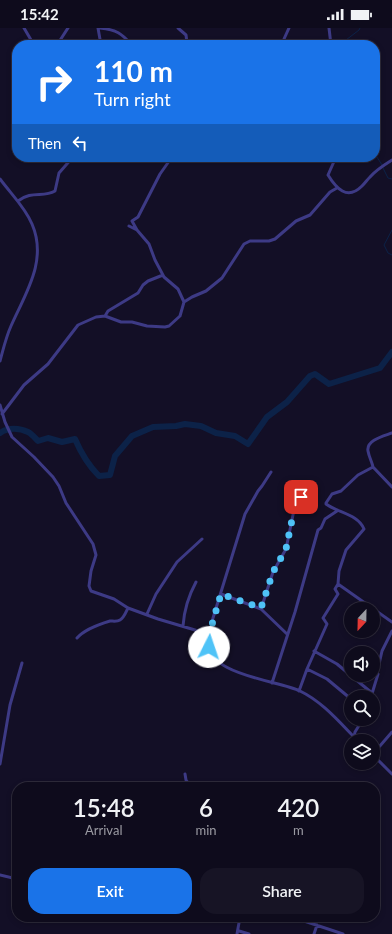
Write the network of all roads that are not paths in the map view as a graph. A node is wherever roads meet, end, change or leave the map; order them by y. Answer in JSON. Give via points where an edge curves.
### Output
{"nodes":[{"id":1,"x":24,"y":28,"type":"edge"},
{"id":2,"x":68,"y":28,"type":"edge"},
{"id":3,"x":99,"y":28,"type":"edge"},
{"id":4,"x":178,"y":28,"type":"edge"},
{"id":5,"x":289,"y":28,"type":"edge"},
{"id":6,"x":330,"y":28,"type":"edge"},
{"id":7,"x":31,"y":40,"type":"edge"},
{"id":8,"x":60,"y":40,"type":"edge"},
{"id":9,"x":100,"y":40,"type":"edge"},
{"id":10,"x":128,"y":40,"type":"edge"},
{"id":11,"x":187,"y":40,"type":"edge"},
{"id":12,"x":284,"y":40,"type":"edge"},
{"id":13,"x":331,"y":40,"type":"edge"},
{"id":14,"x":392,"y":160,"type":"edge"},
{"id":15,"x":69,"y":162,"type":"edge"},
{"id":16,"x":168,"y":162,"type":"edge"},
{"id":17,"x":334,"y":162,"type":"edge"},
{"id":18,"x":0,"y":180,"type":"edge"},
{"id":19,"x":337,"y":188,"type":"junction"},
{"id":20,"x":18,"y":201,"type":"junction"},
{"id":21,"x":129,"y":226,"type":"dead end"},
{"id":22,"x":137,"y":230,"type":"junction"},
{"id":23,"x":163,"y":275,"type":"junction"},
{"id":24,"x":184,"y":302,"type":"junction"},
{"id":25,"x":105,"y":316,"type":"junction"},
{"id":26,"x":0,"y":361,"type":"edge"},
{"id":27,"x":0,"y":405,"type":"edge"},
{"id":28,"x":2,"y":414,"type":"junction"},
{"id":29,"x":392,"y":433,"type":"edge"},
{"id":30,"x":373,"y":467,"type":"junction"},
{"id":31,"x":270,"y":472,"type":"dead end"},
{"id":32,"x":392,"y":487,"type":"edge"},
{"id":33,"x":301,"y":497,"type":"dead end"},
{"id":34,"x":337,"y":511,"type":"junction"},
{"id":35,"x":202,"y":539,"type":"dead end"},
{"id":36,"x":196,"y":582,"type":"dead end"},
{"id":37,"x":338,"y":584,"type":"junction"},
{"id":38,"x":221,"y":594,"type":"junction"},
{"id":39,"x":128,"y":608,"type":"junction"},
{"id":40,"x":261,"y":608,"type":"junction"},
{"id":41,"x":146,"y":614,"type":"junction"},
{"id":42,"x":392,"y":622,"type":"edge"},
{"id":43,"x":183,"y":626,"type":"junction"},
{"id":44,"x":392,"y":630,"type":"edge"},
{"id":45,"x":287,"y":634,"type":"junction"},
{"id":46,"x":209,"y":636,"type":"junction"},
{"id":47,"x":77,"y":638,"type":"dead end"},
{"id":48,"x":314,"y":651,"type":"junction"},
{"id":49,"x":22,"y":663,"type":"dead end"},
{"id":50,"x":307,"y":668,"type":"junction"},
{"id":51,"x":272,"y":683,"type":"junction"},
{"id":52,"x":366,"y":690,"type":"edge"},
{"id":53,"x":373,"y":690,"type":"edge"},
{"id":54,"x":299,"y":691,"type":"junction"},
{"id":55,"x":344,"y":693,"type":"edge"},
{"id":56,"x":392,"y":732,"type":"edge"},
{"id":57,"x":351,"y":734,"type":"edge"},
{"id":58,"x":380,"y":746,"type":"edge"},
{"id":59,"x":380,"y":761,"type":"edge"},
{"id":60,"x":0,"y":764,"type":"edge"},
{"id":61,"x":185,"y":774,"type":"dead end"},
{"id":62,"x":392,"y":774,"type":"edge"},
{"id":63,"x":187,"y":782,"type":"edge"},
{"id":64,"x":0,"y":875,"type":"edge"},
{"id":65,"x":12,"y":878,"type":"edge"},
{"id":66,"x":239,"y":922,"type":"edge"},
{"id":67,"x":308,"y":922,"type":"edge"},
{"id":68,"x":317,"y":925,"type":"junction"},
{"id":69,"x":238,"y":932,"type":"edge"},
{"id":70,"x":249,"y":934,"type":"edge"},
{"id":71,"x":314,"y":934,"type":"edge"},
{"id":72,"x":343,"y":934,"type":"edge"}],
"edges":[{"from":1,"to":7,"type":"street"},
{"from":2,"to":8,"type":"street"},
{"from":3,"to":9,"type":"street"},
{"from":3,"to":10,"type":"street","via":[[119,32]]},
{"from":4,"to":11,"type":"street","via":[[186,35]]},
{"from":5,"to":12,"type":"street"},
{"from":6,"to":13,"type":"street"},
{"from":14,"to":19,"type":"street","via":[[351,193]]},
{"from":15,"to":20,"type":"street","via":[[59,173],[55,191],[28,194]]},
{"from":16,"to":22,"type":"street","via":[[138,217],[132,221]]},
{"from":17,"to":19,"type":"street","via":[[328,175]]},
{"from":18,"to":20,"type":"street"},
{"from":19,"to":24,"type":"street","via":[[330,192],[310,215],[296,221],[275,239],[250,241],[244,244],[222,278],[206,291]]},
{"from":20,"to":26,"type":"street","via":[[36,237],[37,263],[30,286],[10,328]]},
{"from":21,"to":22,"type":"street"},
{"from":22,"to":23,"type":"street","via":[[150,244]]},
{"from":23,"to":24,"type":"street","via":[[178,289]]},
{"from":23,"to":25,"type":"street","via":[[148,281],[138,293],[108,311]]},
{"from":24,"to":25,"type":"street","via":[[180,316],[165,327],[121,322]]},
{"from":25,"to":28,"type":"street","via":[[96,316],[78,325],[48,364],[24,386]]},
{"from":27,"to":28,"type":"street"},
{"from":28,"to":39,"type":"street","via":[[10,434],[53,477],[66,503],[93,544],[96,555],[91,571],[91,591],[114,599]]},
{"from":29,"to":30,"type":"street","via":[[369,444],[367,449]]},
{"from":30,"to":32,"type":"street"},
{"from":30,"to":34,"type":"street","via":[[331,495],[326,504]]},
{"from":31,"to":38,"type":"street","via":[[245,514]]},
{"from":33,"to":40,"type":"street","via":[[294,510],[286,549],[273,572]]},
{"from":34,"to":37,"type":"street","via":[[357,520],[364,529],[346,550],[339,571]]},
{"from":34,"to":45,"type":"street","via":[[325,519],[318,530]]},
{"from":35,"to":41,"type":"street","via":[[177,562]]},
{"from":36,"to":43,"type":"street"},
{"from":37,"to":42,"type":"street"},
{"from":37,"to":48,"type":"street","via":[[335,589],[338,594],[323,618],[327,624]]},
{"from":38,"to":40,"type":"street"},
{"from":38,"to":46,"type":"street"},
{"from":39,"to":41,"type":"street"},
{"from":39,"to":47,"type":"street","via":[[123,618],[118,621],[103,623]]},
{"from":40,"to":45,"type":"street"},
{"from":41,"to":43,"type":"street"},
{"from":43,"to":46,"type":"street"},
{"from":44,"to":53,"type":"street","via":[[382,651]]},
{"from":45,"to":51,"type":"street"},
{"from":46,"to":51,"type":"street","via":[[207,642],[217,660],[240,674]]},
{"from":48,"to":50,"type":"street"},
{"from":48,"to":52,"type":"street","via":[[337,664]]},
{"from":49,"to":60,"type":"street","via":[[10,706]]},
{"from":50,"to":54,"type":"street"},
{"from":50,"to":55,"type":"street","via":[[327,679]]},
{"from":51,"to":54,"type":"street"},
{"from":54,"to":57,"type":"street","via":[[316,701]]},
{"from":56,"to":58,"type":"street"},
{"from":59,"to":62,"type":"street"},
{"from":61,"to":63,"type":"street"},
{"from":64,"to":65,"type":"street"},
{"from":66,"to":69,"type":"street"},
{"from":67,"to":68,"type":"street"},
{"from":68,"to":71,"type":"street"},
{"from":68,"to":72,"type":"street"},
{"from":69,"to":70,"type":"street"}]}
